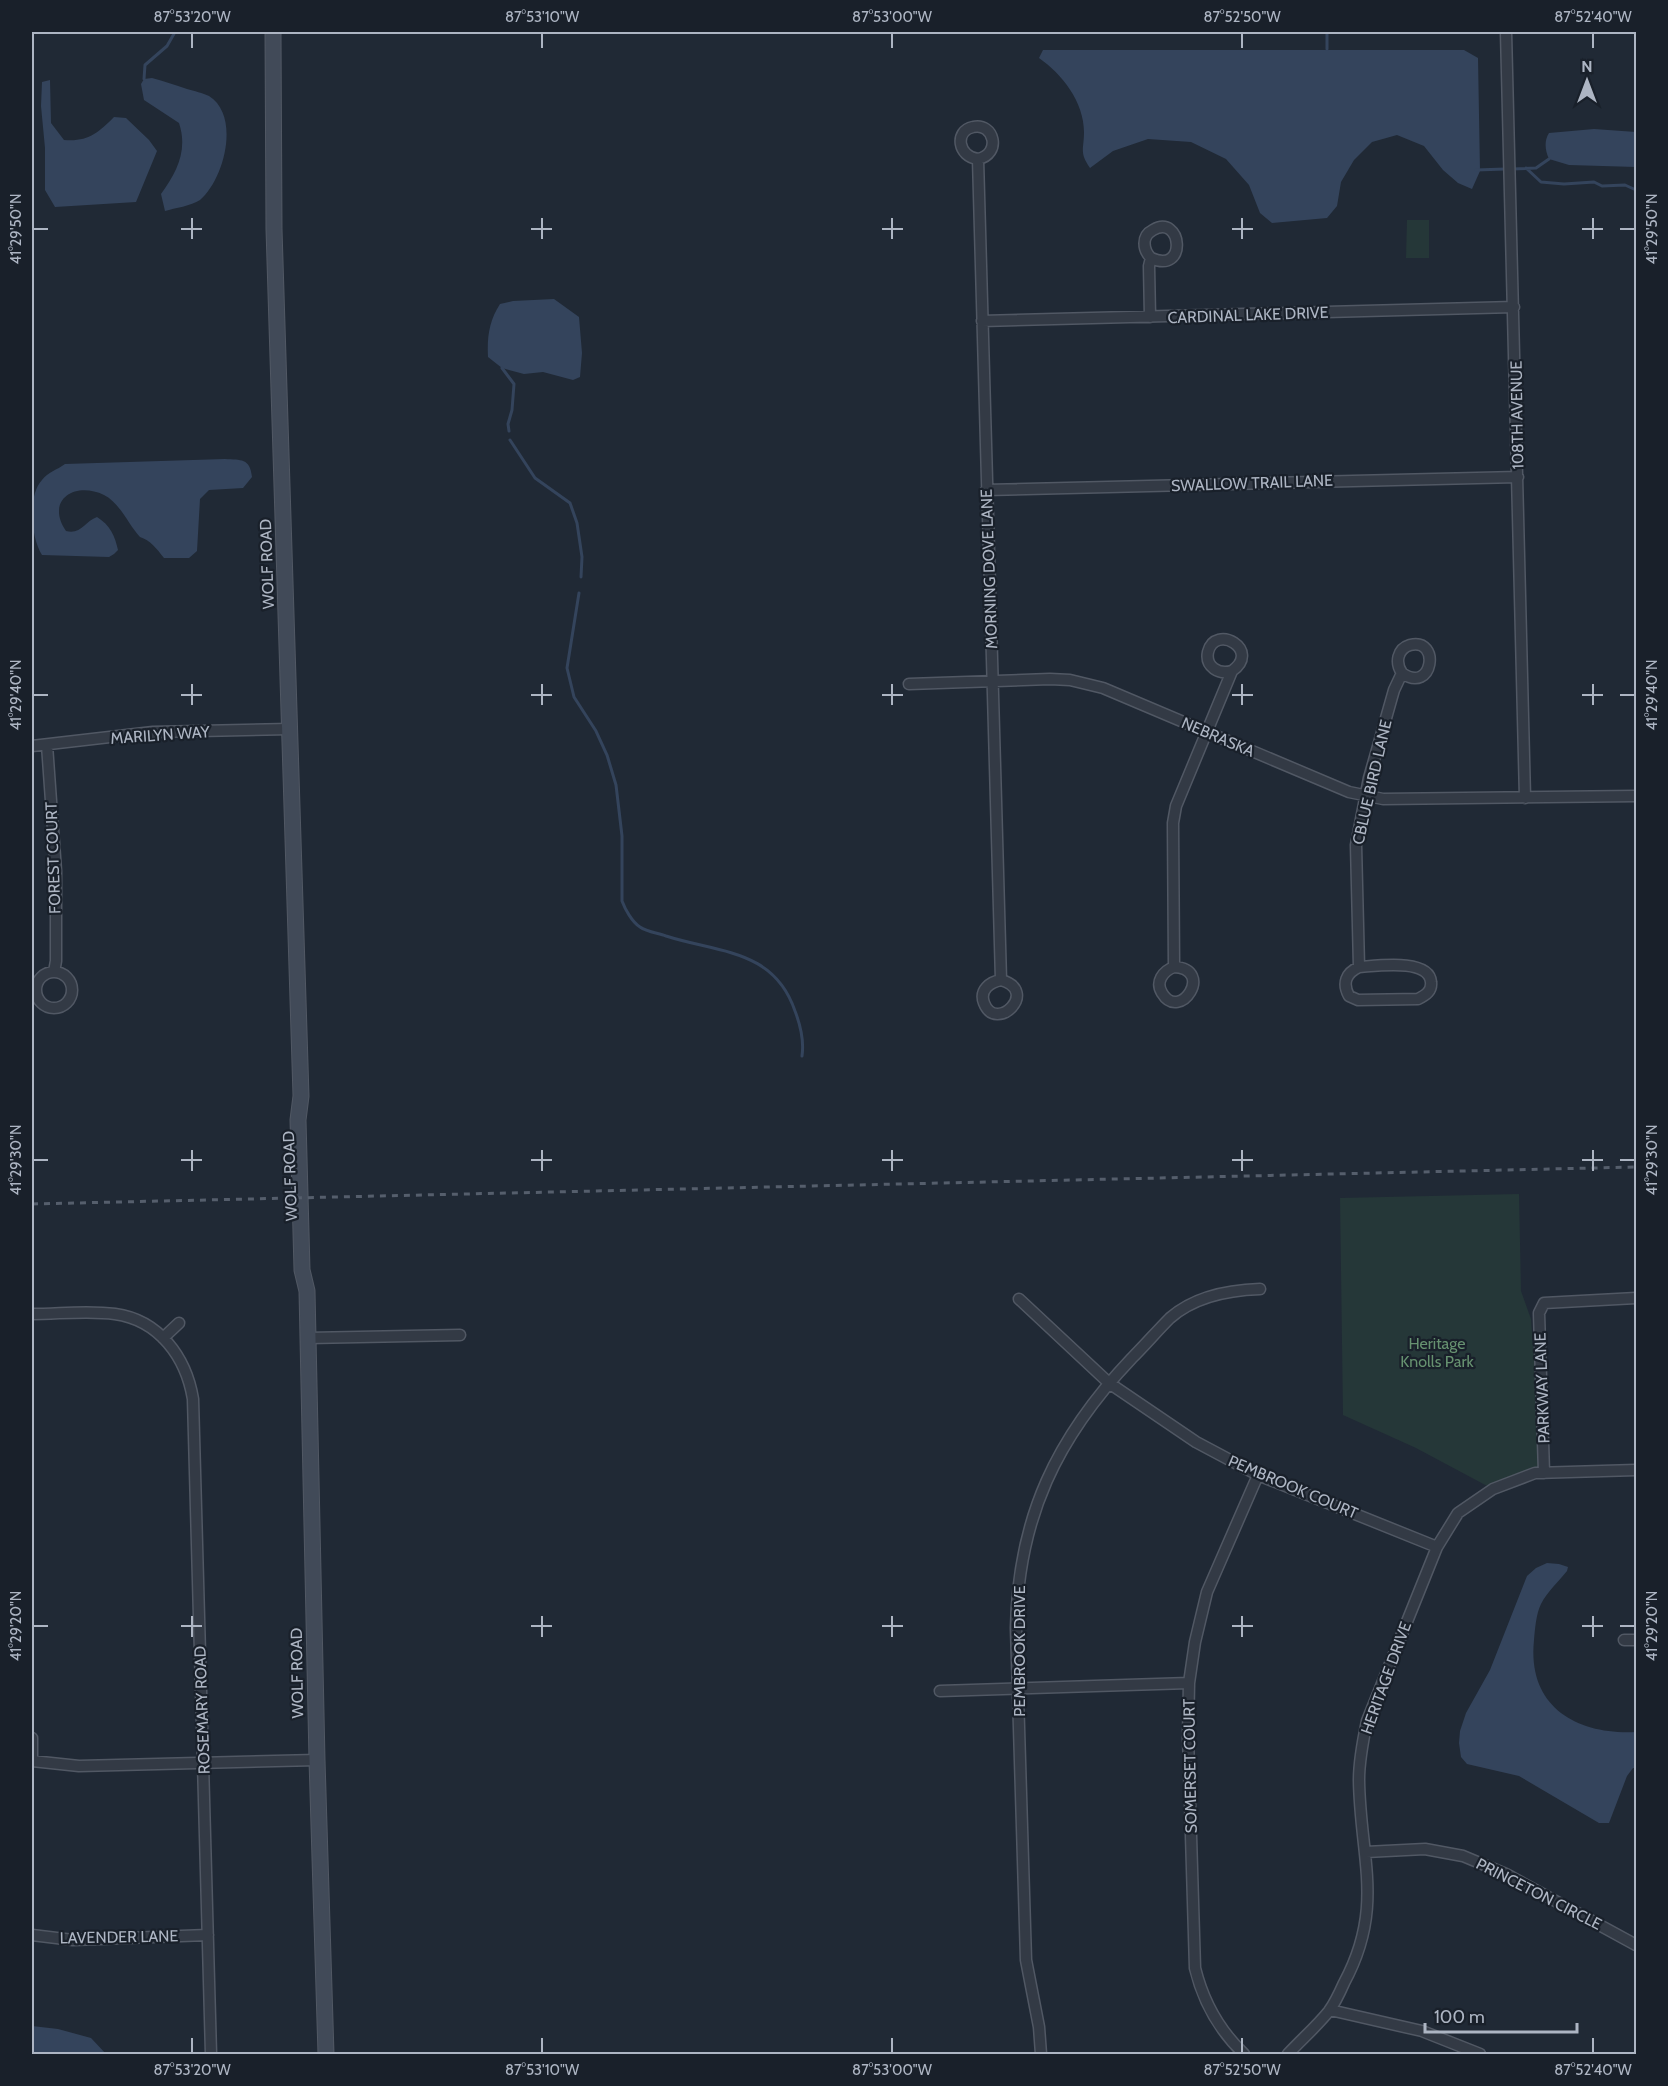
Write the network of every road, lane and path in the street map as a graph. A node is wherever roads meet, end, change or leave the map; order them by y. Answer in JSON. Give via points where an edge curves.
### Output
{"nodes":[{"id":1,"x":273,"y":32,"type":"edge"},
{"id":2,"x":1506,"y":32,"type":"edge"},
{"id":3,"x":978,"y":159,"type":"dead end"},
{"id":4,"x":1151,"y":258,"type":"dead end"},
{"id":5,"x":1514,"y":307,"type":"junction"},
{"id":6,"x":1150,"y":317,"type":"junction"},
{"id":7,"x":982,"y":321,"type":"junction"},
{"id":8,"x":1518,"y":477,"type":"junction"},
{"id":9,"x":986,"y":490,"type":"junction"},
{"id":10,"x":1232,"y":671,"type":"dead end"},
{"id":11,"x":1402,"y":673,"type":"dead end"},
{"id":12,"x":992,"y":681,"type":"junction"},
{"id":13,"x":909,"y":684,"type":"dead end"},
{"id":14,"x":290,"y":729,"type":"junction"},
{"id":15,"x":1207,"y":733,"type":"junction"},
{"id":16,"x":47,"y":745,"type":"junction"},
{"id":17,"x":32,"y":746,"type":"edge"},
{"id":18,"x":1366,"y":796,"type":"junction"},
{"id":19,"x":1636,"y":796,"type":"edge"},
{"id":20,"x":1525,"y":798,"type":"junction"},
{"id":21,"x":1359,"y":967,"type":"junction"},
{"id":22,"x":1174,"y":968,"type":"dead end"},
{"id":23,"x":54,"y":972,"type":"dead end"},
{"id":24,"x":1001,"y":980,"type":"dead end"},
{"id":25,"x":1260,"y":1290,"type":"dead end"},
{"id":26,"x":1636,"y":1298,"type":"edge"},
{"id":27,"x":1019,"y":1299,"type":"dead end"},
{"id":28,"x":32,"y":1314,"type":"edge"},
{"id":29,"x":179,"y":1323,"type":"dead end"},
{"id":30,"x":460,"y":1335,"type":"dead end"},
{"id":31,"x":163,"y":1338,"type":"junction"},
{"id":32,"x":308,"y":1338,"type":"junction"},
{"id":33,"x":1109,"y":1383,"type":"junction"},
{"id":34,"x":1636,"y":1470,"type":"edge"},
{"id":35,"x":1544,"y":1473,"type":"junction"},
{"id":36,"x":1258,"y":1475,"type":"junction"},
{"id":37,"x":1437,"y":1547,"type":"junction"},
{"id":38,"x":1624,"y":1640,"type":"dead end"},
{"id":39,"x":1636,"y":1640,"type":"edge"},
{"id":40,"x":1189,"y":1683,"type":"junction"},
{"id":41,"x":1018,"y":1688,"type":"junction"},
{"id":42,"x":940,"y":1691,"type":"dead end"},
{"id":43,"x":32,"y":1738,"type":"edge"},
{"id":44,"x":317,"y":1760,"type":"junction"},
{"id":45,"x":32,"y":1761,"type":"edge"},
{"id":46,"x":203,"y":1763,"type":"junction"},
{"id":47,"x":1366,"y":1852,"type":"junction"},
{"id":48,"x":32,"y":1935,"type":"edge"},
{"id":49,"x":208,"y":1935,"type":"junction"},
{"id":50,"x":1636,"y":1945,"type":"edge"},
{"id":51,"x":1330,"y":2010,"type":"junction"},
{"id":52,"x":211,"y":2055,"type":"edge"},
{"id":53,"x":326,"y":2055,"type":"edge"},
{"id":54,"x":1041,"y":2055,"type":"edge"},
{"id":55,"x":1244,"y":2055,"type":"edge"},
{"id":56,"x":1288,"y":2055,"type":"edge"},
{"id":57,"x":1480,"y":2055,"type":"edge"}],
"edges":[{"from":1,"to":14,"type":"main road","name":"WOLF ROAD","via":[[274,237]]},
{"from":2,"to":5,"type":"street","name":"108TH AVENUE"},
{"from":3,"to":7,"type":"street","name":"MORNING DOVE LANE"},
{"from":4,"to":6,"type":"street"},
{"from":5,"to":6,"type":"street","name":"CARDINAL LAKE DRIVE"},
{"from":5,"to":8,"type":"street","name":"108TH AVENUE"},
{"from":6,"to":7,"type":"street","name":"CARDINAL LAKE DRIVE"},
{"from":7,"to":9,"type":"street","name":"MORNING DOVE LANE"},
{"from":8,"to":9,"type":"street","name":"SWALLOW TRAIL LANE"},
{"from":8,"to":20,"type":"street","name":"108TH AVENUE"},
{"from":9,"to":12,"type":"street","name":"MORNING DOVE LANE"},
{"from":10,"to":15,"type":"street"},
{"from":11,"to":18,"type":"street","name":"CBLUE BIRD LANE"},
{"from":12,"to":13,"type":"street","name":"NEBRASKA"},
{"from":12,"to":15,"type":"street","name":"NEBRASKA","via":[[1070,680],[1103,688]]},
{"from":12,"to":24,"type":"street","name":"MORNING DOVE LANE"},
{"from":14,"to":16,"type":"street","name":"MARILYN WAY","via":[[153,732]]},
{"from":14,"to":32,"type":"main road","name":"WOLF ROAD","via":[[301,1096],[309,1191]]},
{"from":15,"to":18,"type":"street","name":"NEBRASKA"},
{"from":15,"to":22,"type":"street","via":[[1182,790],[1173,823]]},
{"from":16,"to":17,"type":"street","name":"MARILYN WAY"},
{"from":16,"to":23,"type":"street","name":"FOREST COURT","via":[[56,871]]},
{"from":18,"to":20,"type":"street","name":"NEBRASKA"},
{"from":18,"to":21,"type":"street","name":"CBLUE BIRD LANE","via":[[1355,863]]},
{"from":19,"to":20,"type":"street","name":"NEBRASKA"},
{"from":21,"to":21,"type":"street","via":[[1346,978],[1345,988],[1349,996],[1358,999],[1418,999],[1431,987],[1430,977],[1416,966]]},
{"from":25,"to":33,"type":"street","name":"PEMBROOK DRIVE","via":[[1234,1290],[1203,1299],[1172,1317]]},
{"from":26,"to":35,"type":"street","name":"PARKWAY LANE","via":[[1544,1303],[1539,1313]]},
{"from":27,"to":33,"type":"street","name":"PEMBROOK COURT"},
{"from":28,"to":31,"type":"street","name":"ROSEMARY ROAD","via":[[115,1314],[144,1323]]},
{"from":29,"to":31,"type":"street"},
{"from":30,"to":32,"type":"street"},
{"from":31,"to":46,"type":"street","name":"ROSEMARY ROAD","via":[[186,1370],[193,1399]]},
{"from":32,"to":44,"type":"main road","name":"WOLF ROAD"},
{"from":33,"to":36,"type":"street","name":"PEMBROOK COURT","via":[[1196,1442]]},
{"from":33,"to":41,"type":"street","name":"PEMBROOK DRIVE","via":[[1062,1449],[1030,1525],[1016,1607]]},
{"from":34,"to":35,"type":"street","name":"HERITAGE DRIVE"},
{"from":35,"to":37,"type":"street","name":"HERITAGE DRIVE","via":[[1493,1489],[1458,1513]]},
{"from":36,"to":37,"type":"street","name":"PEMBROOK COURT"},
{"from":36,"to":40,"type":"street","name":"SOMERSET COURT","via":[[1207,1592]]},
{"from":37,"to":47,"type":"street","name":"HERITAGE DRIVE","via":[[1367,1721],[1359,1771]]},
{"from":38,"to":39,"type":"street"},
{"from":40,"to":41,"type":"street"},
{"from":40,"to":55,"type":"street","name":"SOMERSET COURT","via":[[1194,1968],[1205,2001],[1227,2038]]},
{"from":41,"to":42,"type":"street"},
{"from":41,"to":54,"type":"street","name":"PEMBROOK DRIVE","via":[[1026,1960]]},
{"from":43,"to":45,"type":"street"},
{"from":44,"to":46,"type":"street"},
{"from":44,"to":53,"type":"main road","name":"WOLF ROAD"},
{"from":45,"to":46,"type":"street","via":[[79,1766]]},
{"from":46,"to":49,"type":"street","name":"ROSEMARY ROAD"},
{"from":47,"to":50,"type":"street","name":"PRINCETON CIRCLE","via":[[1425,1850],[1463,1856],[1506,1874]]},
{"from":47,"to":51,"type":"street","name":"HERITAGE DRIVE","via":[[1369,1894],[1364,1932],[1353,1967]]},
{"from":48,"to":49,"type":"street","name":"LAVENDER LANE","via":[[73,1940]]},
{"from":49,"to":52,"type":"street","name":"ROSEMARY ROAD"},
{"from":51,"to":56,"type":"street","name":"HERITAGE DRIVE"},
{"from":51,"to":57,"type":"street","via":[[1422,2031]]}]}
